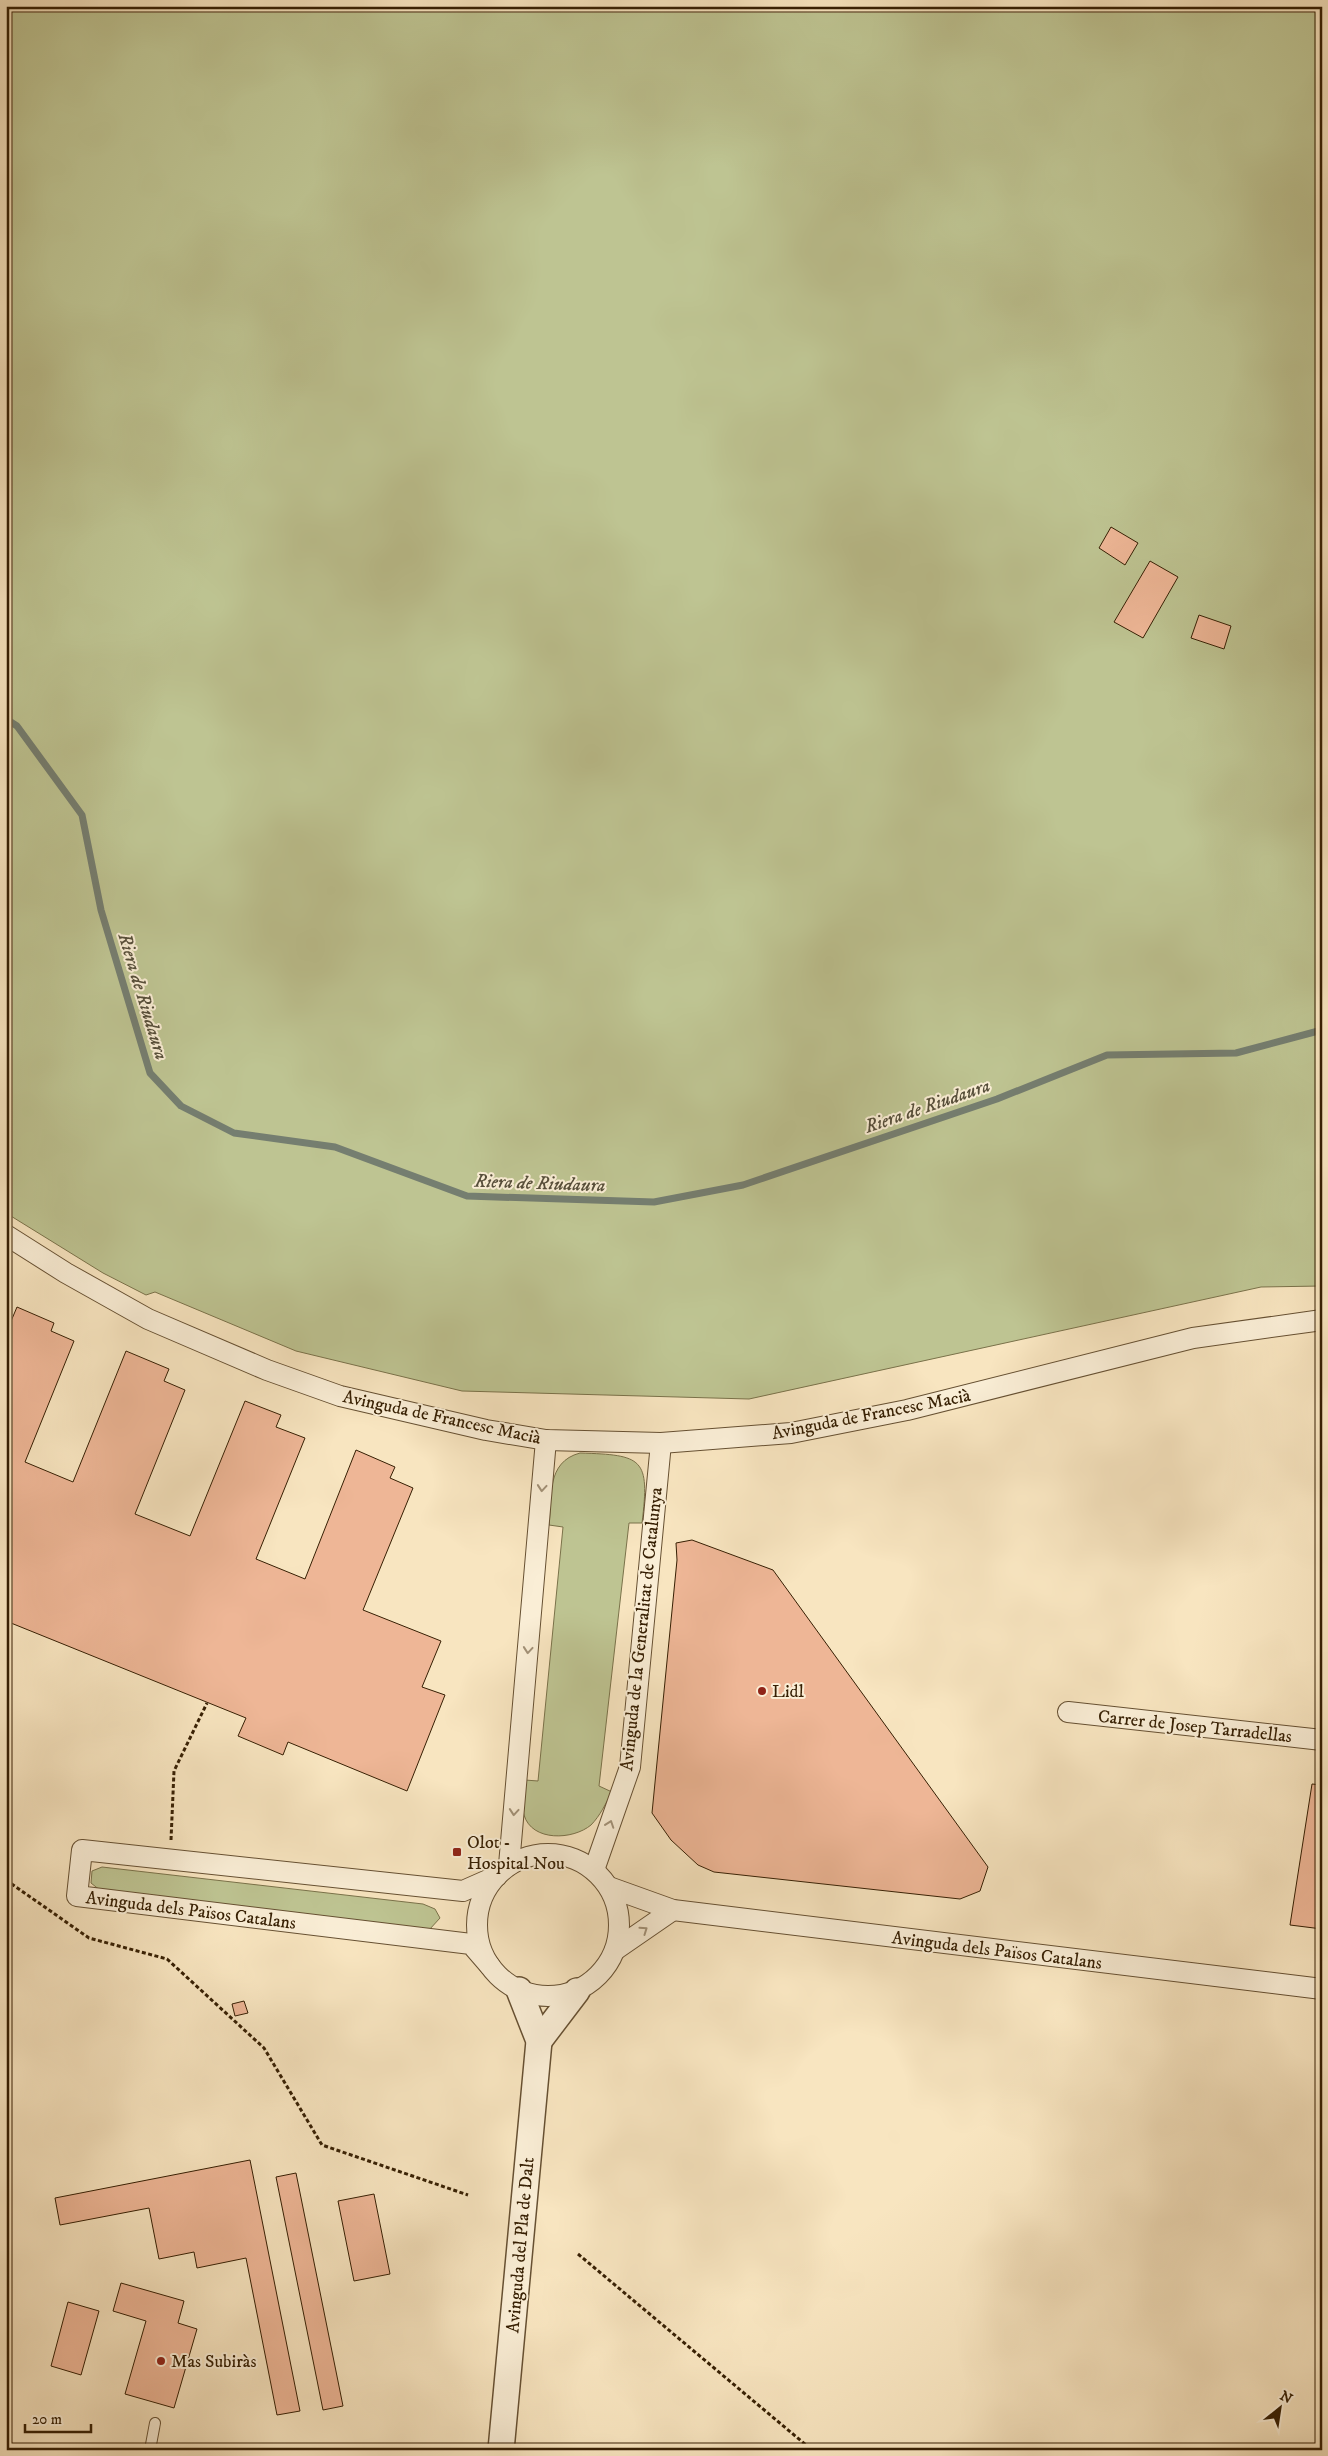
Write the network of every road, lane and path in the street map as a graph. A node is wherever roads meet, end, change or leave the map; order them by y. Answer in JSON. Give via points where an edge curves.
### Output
{"nodes":[{"id":1,"x":6,"y":1235,"type":"edge"},
{"id":2,"x":1322,"y":1320,"type":"edge"},
{"id":3,"x":546,"y":1440,"type":"junction"},
{"id":4,"x":661,"y":1443,"type":"junction"},
{"id":5,"x":207,"y":1703,"type":"dead end"},
{"id":6,"x":1068,"y":1712,"type":"dead end"},
{"id":7,"x":1322,"y":1740,"type":"edge"},
{"id":8,"x":171,"y":1859,"type":"junction"},
{"id":9,"x":503,"y":1870,"type":"junction"},
{"id":10,"x":594,"y":1870,"type":"junction"},
{"id":11,"x":6,"y":1880,"type":"edge"},
{"id":12,"x":609,"y":1888,"type":"junction"},
{"id":13,"x":673,"y":1910,"type":"junction"},
{"id":14,"x":615,"y":1950,"type":"junction"},
{"id":15,"x":490,"y":1966,"type":"junction"},
{"id":16,"x":1322,"y":1989,"type":"edge"},
{"id":17,"x":519,"y":1990,"type":"junction"},
{"id":18,"x":577,"y":1991,"type":"junction"},
{"id":19,"x":539,"y":2041,"type":"junction"},
{"id":20,"x":468,"y":2195,"type":"dead end"},
{"id":21,"x":578,"y":2254,"type":"dead end"},
{"id":22,"x":155,"y":2423,"type":"dead end"},
{"id":23,"x":150,"y":2450,"type":"edge"},
{"id":24,"x":501,"y":2450,"type":"edge"},
{"id":25,"x":812,"y":2450,"type":"edge"}],
"edges":[{"from":1,"to":3,"type":"street","name":"Avinguda de Francesc Macià","via":[[148,1319],[267,1370],[340,1396],[486,1430]]},
{"from":2,"to":4,"type":"street","name":"Avinguda de Francesc Macià","via":[[1193,1338],[907,1410],[791,1433]]},
{"from":3,"to":4,"type":"street","name":"Avinguda de Francesc Macià"},
{"from":3,"to":9,"type":"street","one_way":true},
{"from":10,"to":4,"type":"street","name":"Avinguda de la Generalitat de Catalunya","one_way":true,"via":[[630,1766]]},
{"from":5,"to":8,"type":"path","via":[[174,1771]]},
{"from":6,"to":7,"type":"street","name":"Carrer de Josep Tarradellas"},
{"from":8,"to":9,"type":"street","name":"Avinguda dels Països Catalans","via":[[463,1891]]},
{"from":8,"to":15,"type":"street","name":"Avinguda dels Països Catalans","via":[[82,1850],[77,1896],[471,1944]]},
{"from":9,"to":10,"type":"street","via":[[523,1858],[558,1854]]},
{"from":9,"to":15,"type":"street","via":[[486,1891],[479,1910],[477,1930],[481,1949]]},
{"from":10,"to":12,"type":"street"},
{"from":11,"to":20,"type":"path","via":[[89,1938],[167,1959],[264,2048],[322,2145]]},
{"from":12,"to":13,"type":"street","name":"Avinguda dels Països Catalans"},
{"from":12,"to":14,"type":"street","via":[[620,1929]]},
{"from":14,"to":13,"type":"street","one_way":true},
{"from":13,"to":16,"type":"street","name":"Avinguda dels Països Catalans"},
{"from":14,"to":18,"type":"street","via":[[606,1967]]},
{"from":15,"to":17,"type":"street"},
{"from":17,"to":18,"type":"street","via":[[548,1996]]},
{"from":17,"to":19,"type":"street","name":"Avinguda del Pla de Dalt"},
{"from":18,"to":19,"type":"street"},
{"from":19,"to":24,"type":"street","name":"Avinguda del Pla de Dalt"},
{"from":21,"to":25,"type":"path"},
{"from":22,"to":23,"type":"lane"}]}
